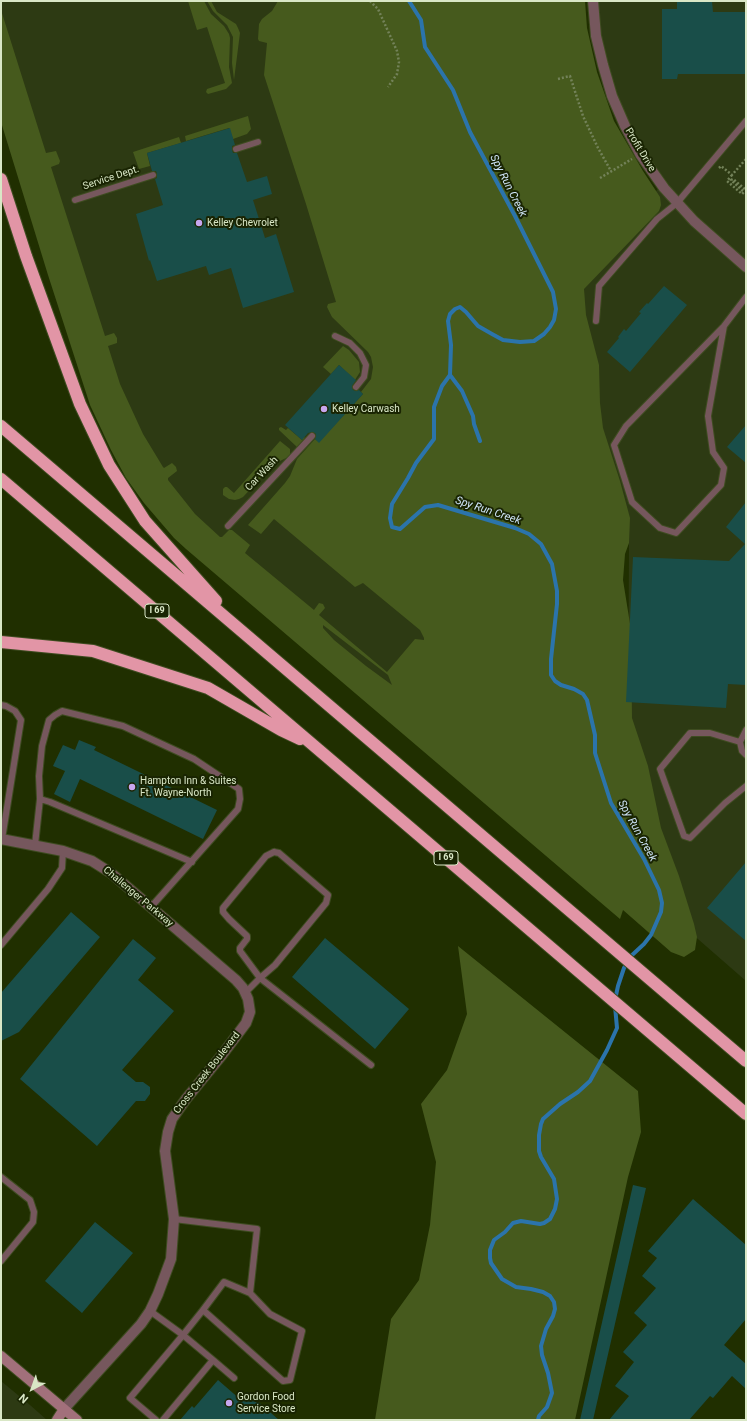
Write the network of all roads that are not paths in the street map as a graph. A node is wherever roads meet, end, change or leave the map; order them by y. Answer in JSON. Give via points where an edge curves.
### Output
{"nodes":[{"id":1,"x":593,"y":1,"type":"edge"},
{"id":2,"x":746,"y":121,"type":"edge"},
{"id":3,"x":258,"y":142,"type":"dead end"},
{"id":4,"x":236,"y":149,"type":"dead end"},
{"id":5,"x":153,"y":175,"type":"dead end"},
{"id":6,"x":1,"y":179,"type":"edge"},
{"id":7,"x":75,"y":200,"type":"dead end"},
{"id":8,"x":677,"y":203,"type":"junction"},
{"id":9,"x":746,"y":267,"type":"edge"},
{"id":10,"x":746,"y":297,"type":"edge"},
{"id":11,"x":596,"y":321,"type":"dead end"},
{"id":12,"x":724,"y":326,"type":"junction"},
{"id":13,"x":335,"y":336,"type":"dead end"},
{"id":14,"x":356,"y":387,"type":"dead end"},
{"id":15,"x":1,"y":426,"type":"edge"},
{"id":16,"x":312,"y":436,"type":"dead end"},
{"id":17,"x":1,"y":479,"type":"edge"},
{"id":18,"x":228,"y":526,"type":"dead end"},
{"id":19,"x":247,"y":637,"type":"junction"},
{"id":20,"x":1,"y":642,"type":"edge"},
{"id":21,"x":1,"y":705,"type":"edge"},
{"id":22,"x":746,"y":730,"type":"edge"},
{"id":23,"x":740,"y":742,"type":"junction"},
{"id":24,"x":312,"y":744,"type":"junction"},
{"id":25,"x":746,"y":755,"type":"edge"},
{"id":26,"x":746,"y":786,"type":"edge"},
{"id":27,"x":1,"y":797,"type":"edge"},
{"id":28,"x":8,"y":798,"type":"junction"},
{"id":29,"x":40,"y":799,"type":"junction"},
{"id":30,"x":1,"y":839,"type":"edge"},
{"id":31,"x":35,"y":845,"type":"junction"},
{"id":32,"x":63,"y":851,"type":"junction"},
{"id":33,"x":192,"y":862,"type":"junction"},
{"id":34,"x":151,"y":907,"type":"junction"},
{"id":35,"x":1,"y":945,"type":"edge"},
{"id":36,"x":260,"y":978,"type":"junction"},
{"id":37,"x":236,"y":980,"type":"joint"},
{"id":38,"x":245,"y":993,"type":"junction"},
{"id":39,"x":746,"y":1061,"type":"edge"},
{"id":40,"x":371,"y":1065,"type":"dead end"},
{"id":41,"x":746,"y":1114,"type":"edge"},
{"id":42,"x":1,"y":1177,"type":"edge"},
{"id":43,"x":174,"y":1219,"type":"junction"},
{"id":44,"x":1,"y":1260,"type":"edge"},
{"id":45,"x":250,"y":1293,"type":"junction"},
{"id":46,"x":203,"y":1310,"type":"junction"},
{"id":47,"x":150,"y":1311,"type":"junction"},
{"id":48,"x":183,"y":1335,"type":"junction"},
{"id":49,"x":1,"y":1356,"type":"edge"},
{"id":50,"x":213,"y":1360,"type":"junction"},
{"id":51,"x":234,"y":1378,"type":"dead end"},
{"id":52,"x":64,"y":1409,"type":"junction"},
{"id":53,"x":57,"y":1420,"type":"edge"},
{"id":54,"x":77,"y":1420,"type":"edge"},
{"id":55,"x":156,"y":1420,"type":"edge"},
{"id":56,"x":163,"y":1420,"type":"edge"}],
"edges":[{"from":1,"to":8,"type":"street","name":"Profit Drive","via":[[596,36],[612,96],[646,163]]},
{"from":2,"to":8,"type":"lane"},
{"from":3,"to":4,"type":"lane"},
{"from":5,"to":7,"type":"lane","name":"Service Dept."},
{"from":6,"to":19,"type":"highway","via":[[80,404],[109,464],[145,521]]},
{"from":8,"to":9,"type":"street","name":"Profit Drive"},
{"from":8,"to":11,"type":"lane","via":[[657,219],[599,286]]},
{"from":10,"to":12,"type":"lane"},
{"from":12,"to":12,"type":"lane","via":[[708,416],[713,452],[724,468],[721,485],[676,533],[660,528],[632,502],[614,445],[626,426]]},
{"from":13,"to":14,"type":"lane","via":[[350,343],[360,353],[366,366],[364,377]]},
{"from":15,"to":19,"type":"highway"},
{"from":16,"to":18,"type":"lane","name":"Car Wash"},
{"from":17,"to":24,"type":"highway","number":"I 69"},
{"from":19,"to":39,"type":"highway"},
{"from":20,"to":24,"type":"highway","via":[[93,651],[208,688],[280,730]]},
{"from":21,"to":28,"type":"lane","via":[[14,710],[21,720]]},
{"from":22,"to":23,"type":"lane"},
{"from":23,"to":25,"type":"lane"},
{"from":23,"to":26,"type":"lane","via":[[710,733],[690,733],[660,769],[684,836],[690,838]]},
{"from":24,"to":41,"type":"highway","number":"I 69"},
{"from":27,"to":28,"type":"lane"},
{"from":28,"to":30,"type":"lane"},
{"from":29,"to":31,"type":"lane"},
{"from":29,"to":33,"type":"lane"},
{"from":29,"to":33,"type":"lane","via":[[38,776],[49,720],[62,711],[123,726],[194,759],[239,789],[238,809]]},
{"from":30,"to":31,"type":"street","name":"Challenger Parkway"},
{"from":31,"to":32,"type":"street","name":"Challenger Parkway"},
{"from":32,"to":34,"type":"street","name":"Challenger Parkway","via":[[92,861],[111,873]]},
{"from":32,"to":35,"type":"lane","via":[[62,868],[48,889]]},
{"from":33,"to":34,"type":"lane"},
{"from":34,"to":37,"type":"street","name":"Challenger Parkway"},
{"from":36,"to":36,"type":"lane","via":[[275,965],[326,903],[328,896],[279,853],[274,852],[266,856],[223,908],[223,912],[247,936],[240,951]]},
{"from":36,"to":38,"type":"lane"},
{"from":36,"to":40,"type":"lane"},
{"from":37,"to":38,"type":"street","name":"Cross Creek Boulevard"},
{"from":38,"to":43,"type":"street","name":"Cross Creek Boulevard","via":[[250,1012],[246,1023],[172,1119],[165,1151]]},
{"from":42,"to":44,"type":"lane","via":[[30,1200],[34,1212],[33,1222]]},
{"from":43,"to":45,"type":"lane","via":[[257,1228]]},
{"from":43,"to":47,"type":"street","name":"Cross Creek Boulevard","via":[[171,1259]]},
{"from":45,"to":46,"type":"lane","via":[[224,1282]]},
{"from":45,"to":46,"type":"lane","via":[[270,1314],[302,1331],[290,1380],[283,1381]]},
{"from":46,"to":48,"type":"lane"},
{"from":47,"to":48,"type":"lane"},
{"from":47,"to":52,"type":"street","name":"Cross Creek Boulevard"},
{"from":48,"to":50,"type":"lane"},
{"from":48,"to":55,"type":"lane","via":[[130,1398]]},
{"from":49,"to":52,"type":"main road"},
{"from":50,"to":51,"type":"lane"},
{"from":50,"to":56,"type":"lane"},
{"from":52,"to":53,"type":"main road","name":"Cross Creek Boulevard"},
{"from":52,"to":54,"type":"main road"}]}
